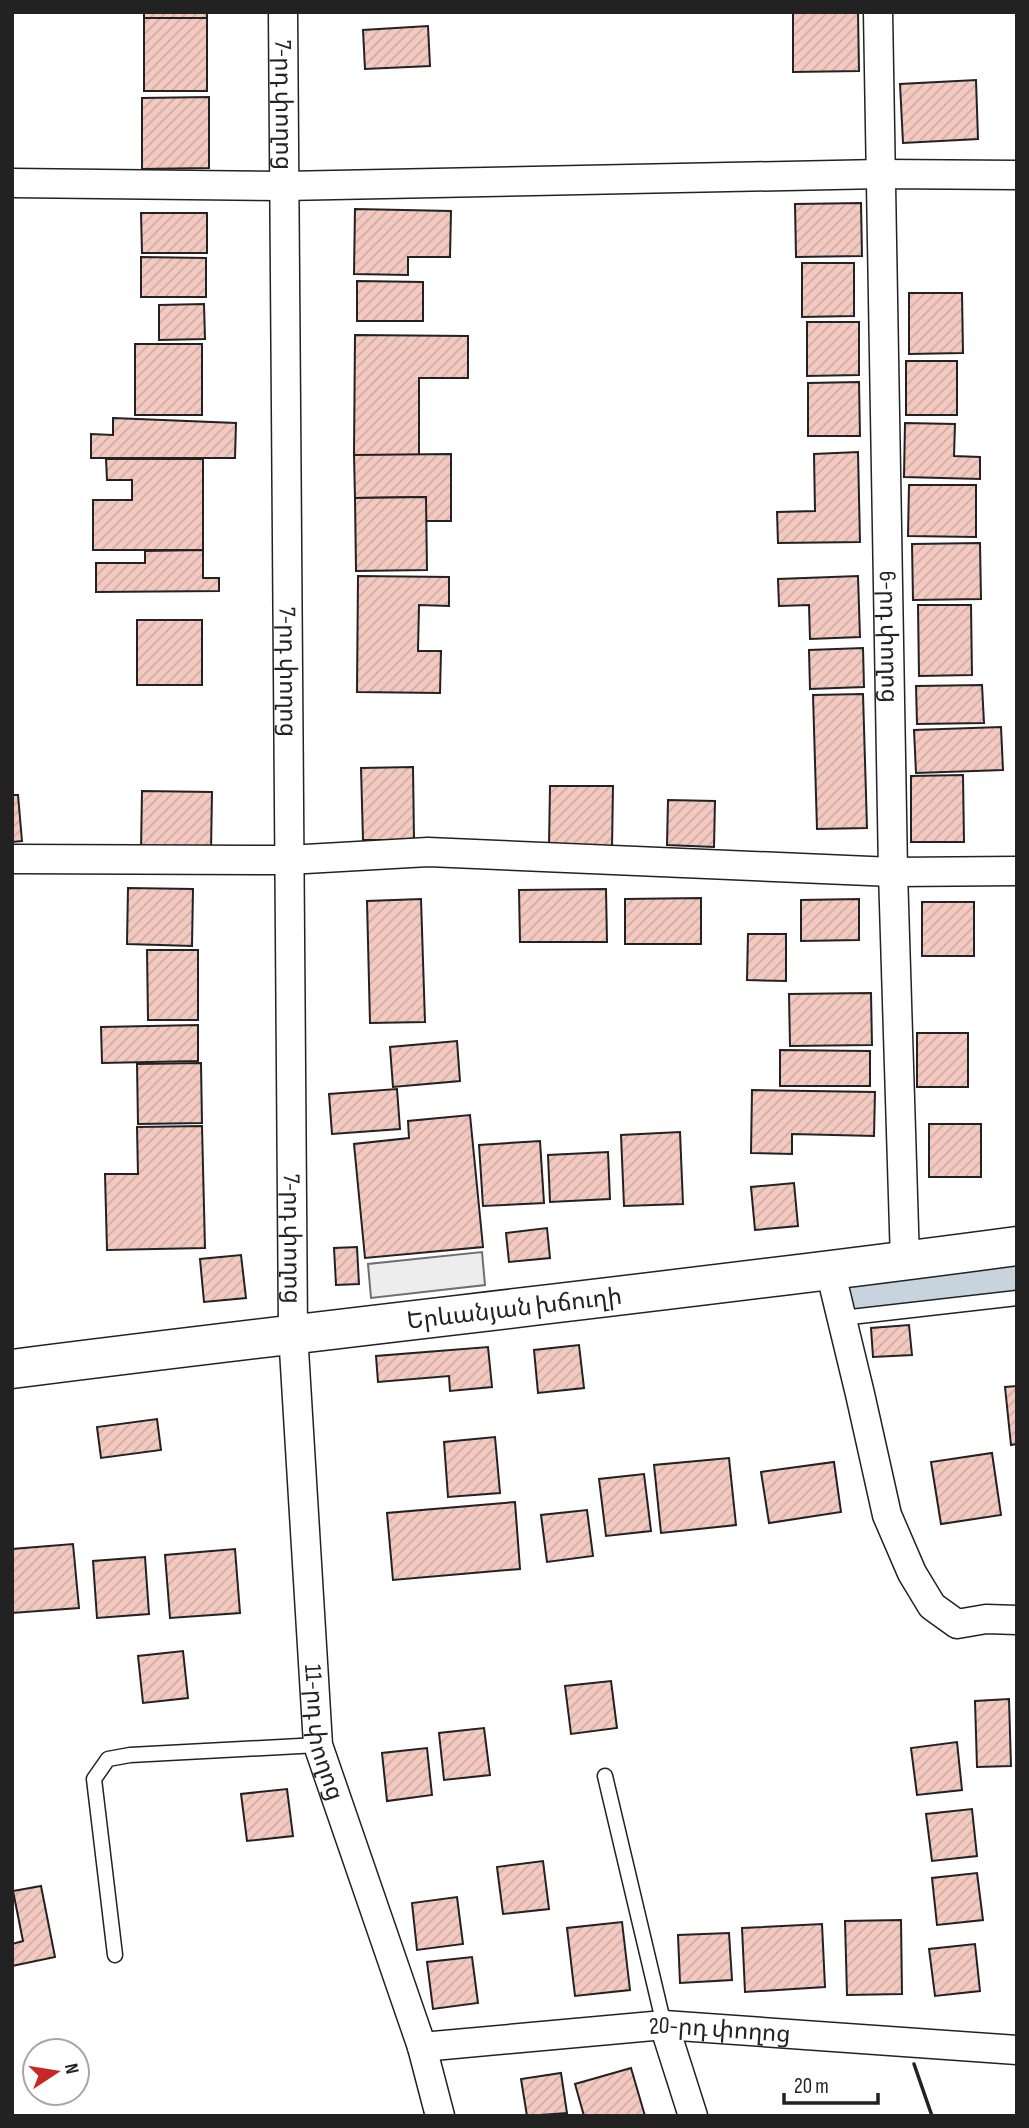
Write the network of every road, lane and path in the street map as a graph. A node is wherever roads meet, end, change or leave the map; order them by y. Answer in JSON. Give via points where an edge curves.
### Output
{"nodes":[{"id":1,"x":283,"y":12,"type":"edge"},
{"id":2,"x":878,"y":12,"type":"edge"},
{"id":3,"x":881,"y":174,"type":"junction"},
{"id":4,"x":1017,"y":175,"type":"edge"},
{"id":5,"x":12,"y":183,"type":"edge"},
{"id":6,"x":284,"y":186,"type":"junction"},
{"id":7,"x":12,"y":859,"type":"edge"},
{"id":8,"x":288,"y":860,"type":"junction"},
{"id":9,"x":1017,"y":871,"type":"edge"},
{"id":10,"x":893,"y":872,"type":"junction"},
{"id":11,"x":1017,"y":1246,"type":"edge"},
{"id":12,"x":905,"y":1261,"type":"junction"},
{"id":13,"x":830,"y":1270,"type":"junction"},
{"id":14,"x":1017,"y":1298,"type":"edge"},
{"id":15,"x":842,"y":1318,"type":"junction"},
{"id":16,"x":293,"y":1333,"type":"junction"},
{"id":17,"x":12,"y":1369,"type":"edge"},
{"id":18,"x":1017,"y":1620,"type":"edge"},
{"id":19,"x":318,"y":1745,"type":"junction"},
{"id":20,"x":605,"y":1776,"type":"dead end"},
{"id":21,"x":115,"y":1955,"type":"dead end"},
{"id":22,"x":664,"y":2025,"type":"junction"},
{"id":23,"x":422,"y":2046,"type":"junction"},
{"id":24,"x":1017,"y":2050,"type":"edge"},
{"id":25,"x":440,"y":2116,"type":"edge"},
{"id":26,"x":693,"y":2116,"type":"edge"}],
"edges":[{"from":1,"to":6,"type":"street","name":"7-րդ փողոց"},
{"from":2,"to":3,"type":"street","name":"6-րդ փողոց"},
{"from":3,"to":4,"type":"street"},
{"from":3,"to":6,"type":"street"},
{"from":3,"to":10,"type":"street","name":"6-րդ փողոց"},
{"from":5,"to":6,"type":"street"},
{"from":6,"to":8,"type":"street","name":"7-րդ փողոց"},
{"from":7,"to":8,"type":"street"},
{"from":8,"to":10,"type":"street","via":[[428,852]]},
{"from":8,"to":16,"type":"street","name":"7-րդ փողոց"},
{"from":9,"to":10,"type":"street"},
{"from":10,"to":12,"type":"street","name":"6-րդ փողոց"},
{"from":11,"to":12,"type":"main road","name":"Երևանյան խճուղի"},
{"from":12,"to":13,"type":"main road","name":"Երևանյան խճուղի"},
{"from":13,"to":15,"type":"street"},
{"from":13,"to":16,"type":"main road","name":"Երևանյան խճուղի"},
{"from":14,"to":15,"type":"lane"},
{"from":15,"to":18,"type":"street","via":[[887,1515],[912,1573],[932,1606],[957,1624]]},
{"from":16,"to":17,"type":"main road","name":"Երևանյան խճուղի"},
{"from":16,"to":19,"type":"street","name":"11-րդ փողոց"},
{"from":19,"to":21,"type":"lane","via":[[108,1759],[94,1779]]},
{"from":19,"to":23,"type":"street","name":"11-րդ փողոց"},
{"from":20,"to":22,"type":"lane"},
{"from":22,"to":23,"type":"street","name":"20-րդ փողոց"},
{"from":22,"to":24,"type":"street","name":"20-րդ փողոց"},
{"from":22,"to":26,"type":"street"},
{"from":23,"to":25,"type":"street","name":"11-րդ փողոց"}]}
